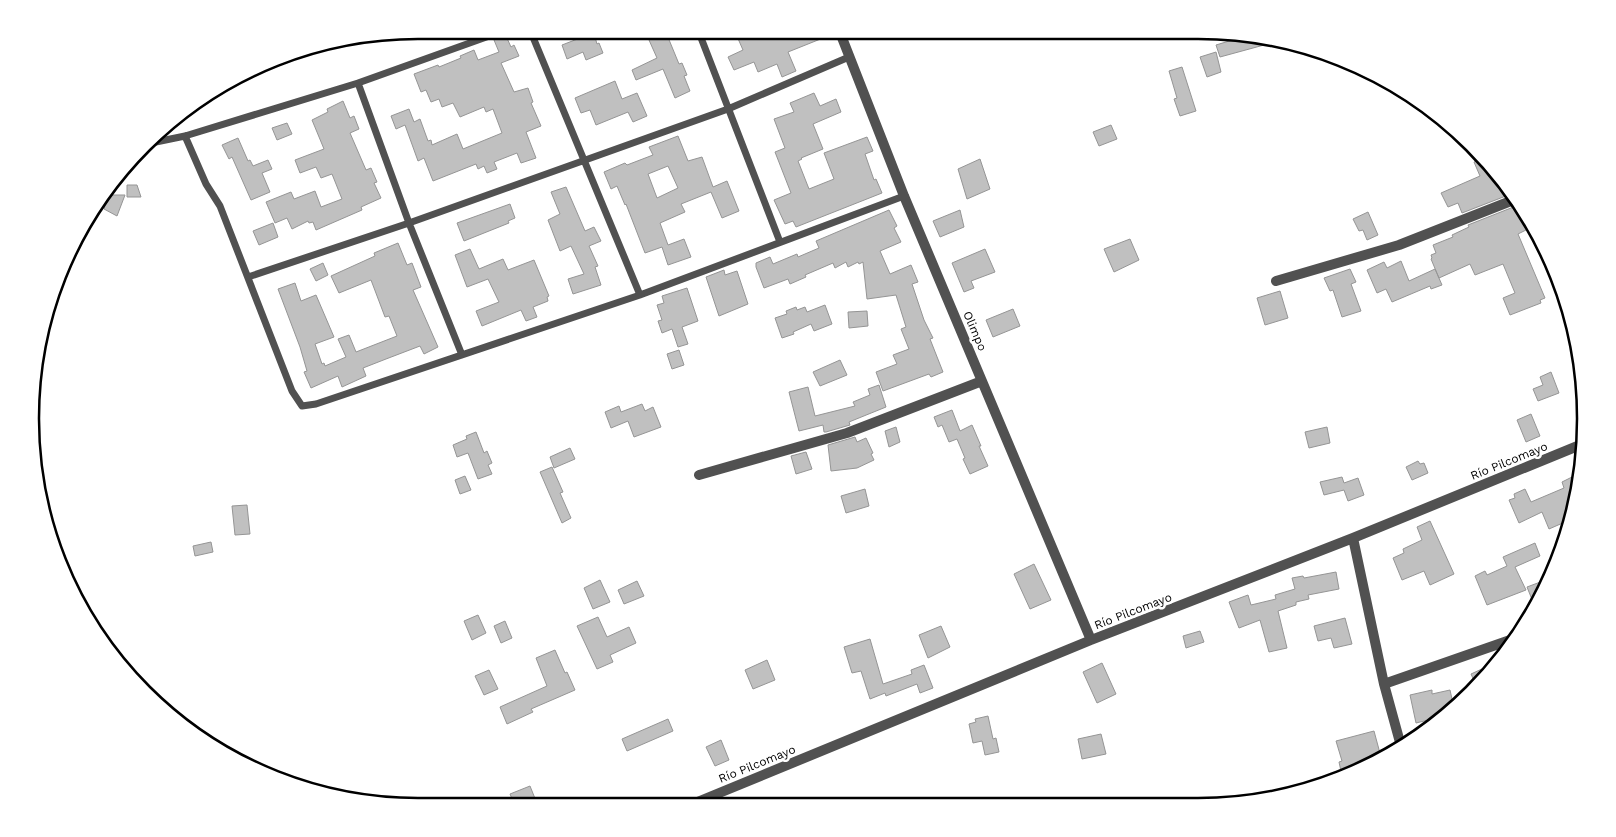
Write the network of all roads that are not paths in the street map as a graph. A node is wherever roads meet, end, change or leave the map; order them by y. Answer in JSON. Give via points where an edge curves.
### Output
{"nodes":[{"id":1,"x":481,"y":39,"type":"edge"},
{"id":2,"x":534,"y":39,"type":"edge"},
{"id":3,"x":701,"y":39,"type":"edge"},
{"id":4,"x":842,"y":39,"type":"edge"},
{"id":5,"x":849,"y":57,"type":"junction"},
{"id":6,"x":358,"y":83,"type":"junction"},
{"id":7,"x":728,"y":108,"type":"junction"},
{"id":8,"x":185,"y":136,"type":"junction"},
{"id":9,"x":159,"y":141,"type":"edge"},
{"id":10,"x":584,"y":161,"type":"junction"},
{"id":11,"x":904,"y":196,"type":"junction"},
{"id":12,"x":1509,"y":202,"type":"edge"},
{"id":13,"x":409,"y":223,"type":"junction"},
{"id":14,"x":780,"y":242,"type":"junction"},
{"id":15,"x":248,"y":277,"type":"junction"},
{"id":16,"x":1276,"y":281,"type":"dead end"},
{"id":17,"x":640,"y":295,"type":"junction"},
{"id":18,"x":462,"y":356,"type":"junction"},
{"id":19,"x":982,"y":381,"type":"junction"},
{"id":20,"x":1576,"y":447,"type":"edge"},
{"id":21,"x":699,"y":475,"type":"dead end"},
{"id":22,"x":1353,"y":538,"type":"junction"},
{"id":23,"x":1091,"y":640,"type":"junction"},
{"id":24,"x":1504,"y":642,"type":"edge"},
{"id":25,"x":1384,"y":684,"type":"junction"},
{"id":26,"x":1399,"y":739,"type":"edge"},
{"id":27,"x":707,"y":798,"type":"edge"}],
"edges":[{"from":1,"to":6,"type":"lane"},
{"from":2,"to":10,"type":"lane"},
{"from":3,"to":7,"type":"lane"},
{"from":4,"to":5,"type":"street","name":"Olimpo"},
{"from":5,"to":7,"type":"lane"},
{"from":5,"to":11,"type":"street","name":"Olimpo"},
{"from":6,"to":8,"type":"lane"},
{"from":6,"to":13,"type":"lane"},
{"from":7,"to":10,"type":"lane"},
{"from":7,"to":14,"type":"lane"},
{"from":8,"to":9,"type":"lane"},
{"from":8,"to":15,"type":"lane","via":[[206,184],[220,206]]},
{"from":10,"to":13,"type":"lane"},
{"from":10,"to":17,"type":"lane"},
{"from":11,"to":14,"type":"lane"},
{"from":11,"to":19,"type":"street","name":"Olimpo"},
{"from":12,"to":16,"type":"street","via":[[1399,245]]},
{"from":13,"to":15,"type":"lane"},
{"from":13,"to":18,"type":"lane"},
{"from":14,"to":17,"type":"lane"},
{"from":15,"to":18,"type":"lane","via":[[292,391],[302,406]]},
{"from":17,"to":18,"type":"lane"},
{"from":19,"to":21,"type":"street","via":[[847,433]]},
{"from":19,"to":23,"type":"street","name":"Olimpo"},
{"from":20,"to":22,"type":"street","name":"Río Pilcomayo"},
{"from":22,"to":23,"type":"street","name":"Río Pilcomayo"},
{"from":22,"to":25,"type":"street"},
{"from":23,"to":27,"type":"street","name":"Río Pilcomayo"},
{"from":24,"to":25,"type":"street"},
{"from":25,"to":26,"type":"street"}]}
